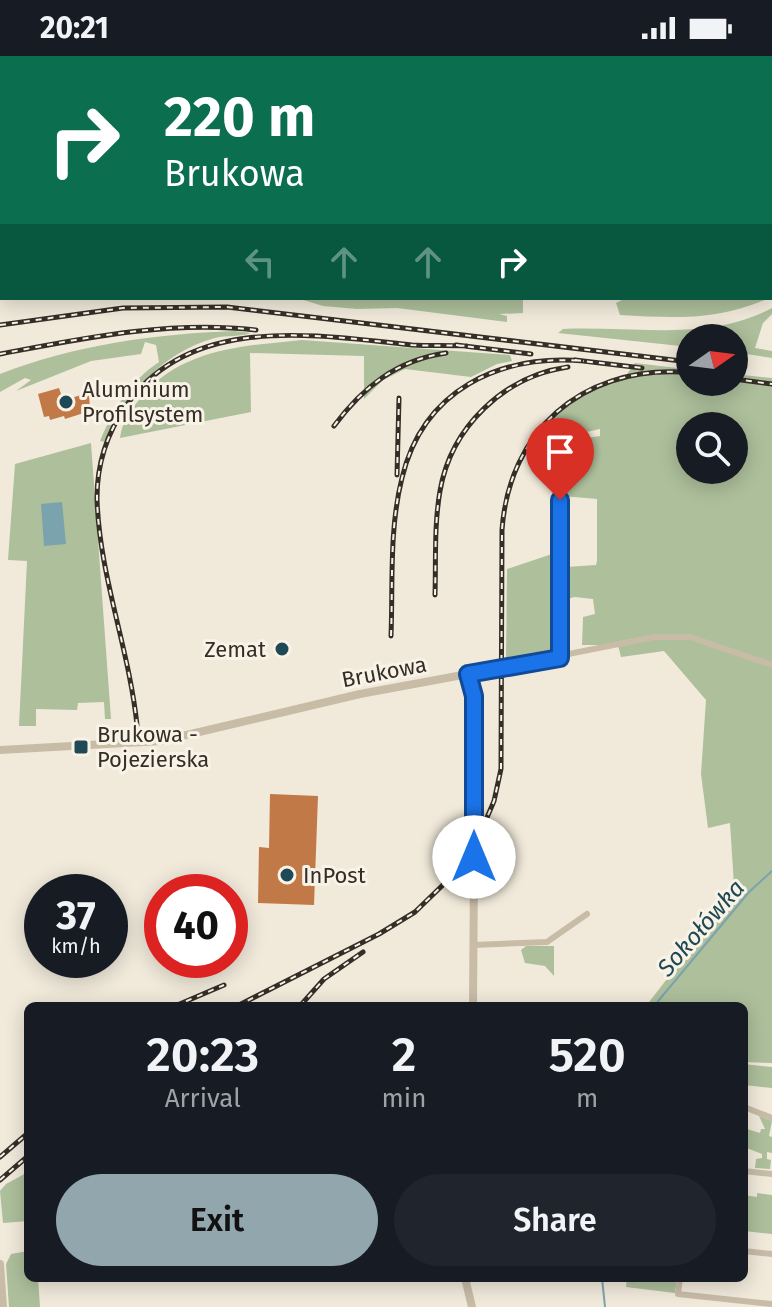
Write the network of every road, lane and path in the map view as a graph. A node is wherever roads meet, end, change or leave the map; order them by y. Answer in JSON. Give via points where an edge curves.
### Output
{"nodes":[{"id":1,"x":560,"y":500,"type":"dead end"},
{"id":2,"x":560,"y":658,"type":"junction"},
{"id":3,"x":772,"y":665,"type":"edge"},
{"id":4,"x":468,"y":674,"type":"junction"},
{"id":5,"x":0,"y":750,"type":"edge"},
{"id":6,"x":587,"y":914,"type":"dead end"},
{"id":7,"x":473,"y":945,"type":"junction"},
{"id":8,"x":473,"y":1002,"type":"edge"},
{"id":9,"x":748,"y":1109,"type":"edge"},
{"id":10,"x":772,"y":1118,"type":"edge"},
{"id":11,"x":748,"y":1171,"type":"edge"},
{"id":12,"x":772,"y":1174,"type":"edge"},
{"id":13,"x":748,"y":1251,"type":"edge"},
{"id":14,"x":772,"y":1254,"type":"edge"},
{"id":15,"x":0,"y":1264,"type":"edge"},
{"id":16,"x":466,"y":1282,"type":"edge"},
{"id":17,"x":680,"y":1282,"type":"edge"},
{"id":18,"x":772,"y":1304,"type":"edge"},
{"id":19,"x":3,"y":1307,"type":"edge"},
{"id":20,"x":472,"y":1307,"type":"edge"}],
"edges":[{"from":1,"to":2,"type":"street"},
{"from":2,"to":3,"type":"street","name":"Brukowa","via":[[654,637],[690,637]]},
{"from":2,"to":4,"type":"street","name":"Brukowa"},
{"from":4,"to":5,"type":"street","name":"Brukowa","via":[[149,743]]},
{"from":4,"to":7,"type":"street","via":[[474,704]]},
{"from":6,"to":7,"type":"street","via":[[542,943]]},
{"from":7,"to":8,"type":"street"},
{"from":9,"to":10,"type":"street"},
{"from":11,"to":12,"type":"street"},
{"from":13,"to":14,"type":"street"},
{"from":15,"to":19,"type":"street"},
{"from":16,"to":20,"type":"street"},
{"from":17,"to":18,"type":"street","via":[[678,1294]]}]}
